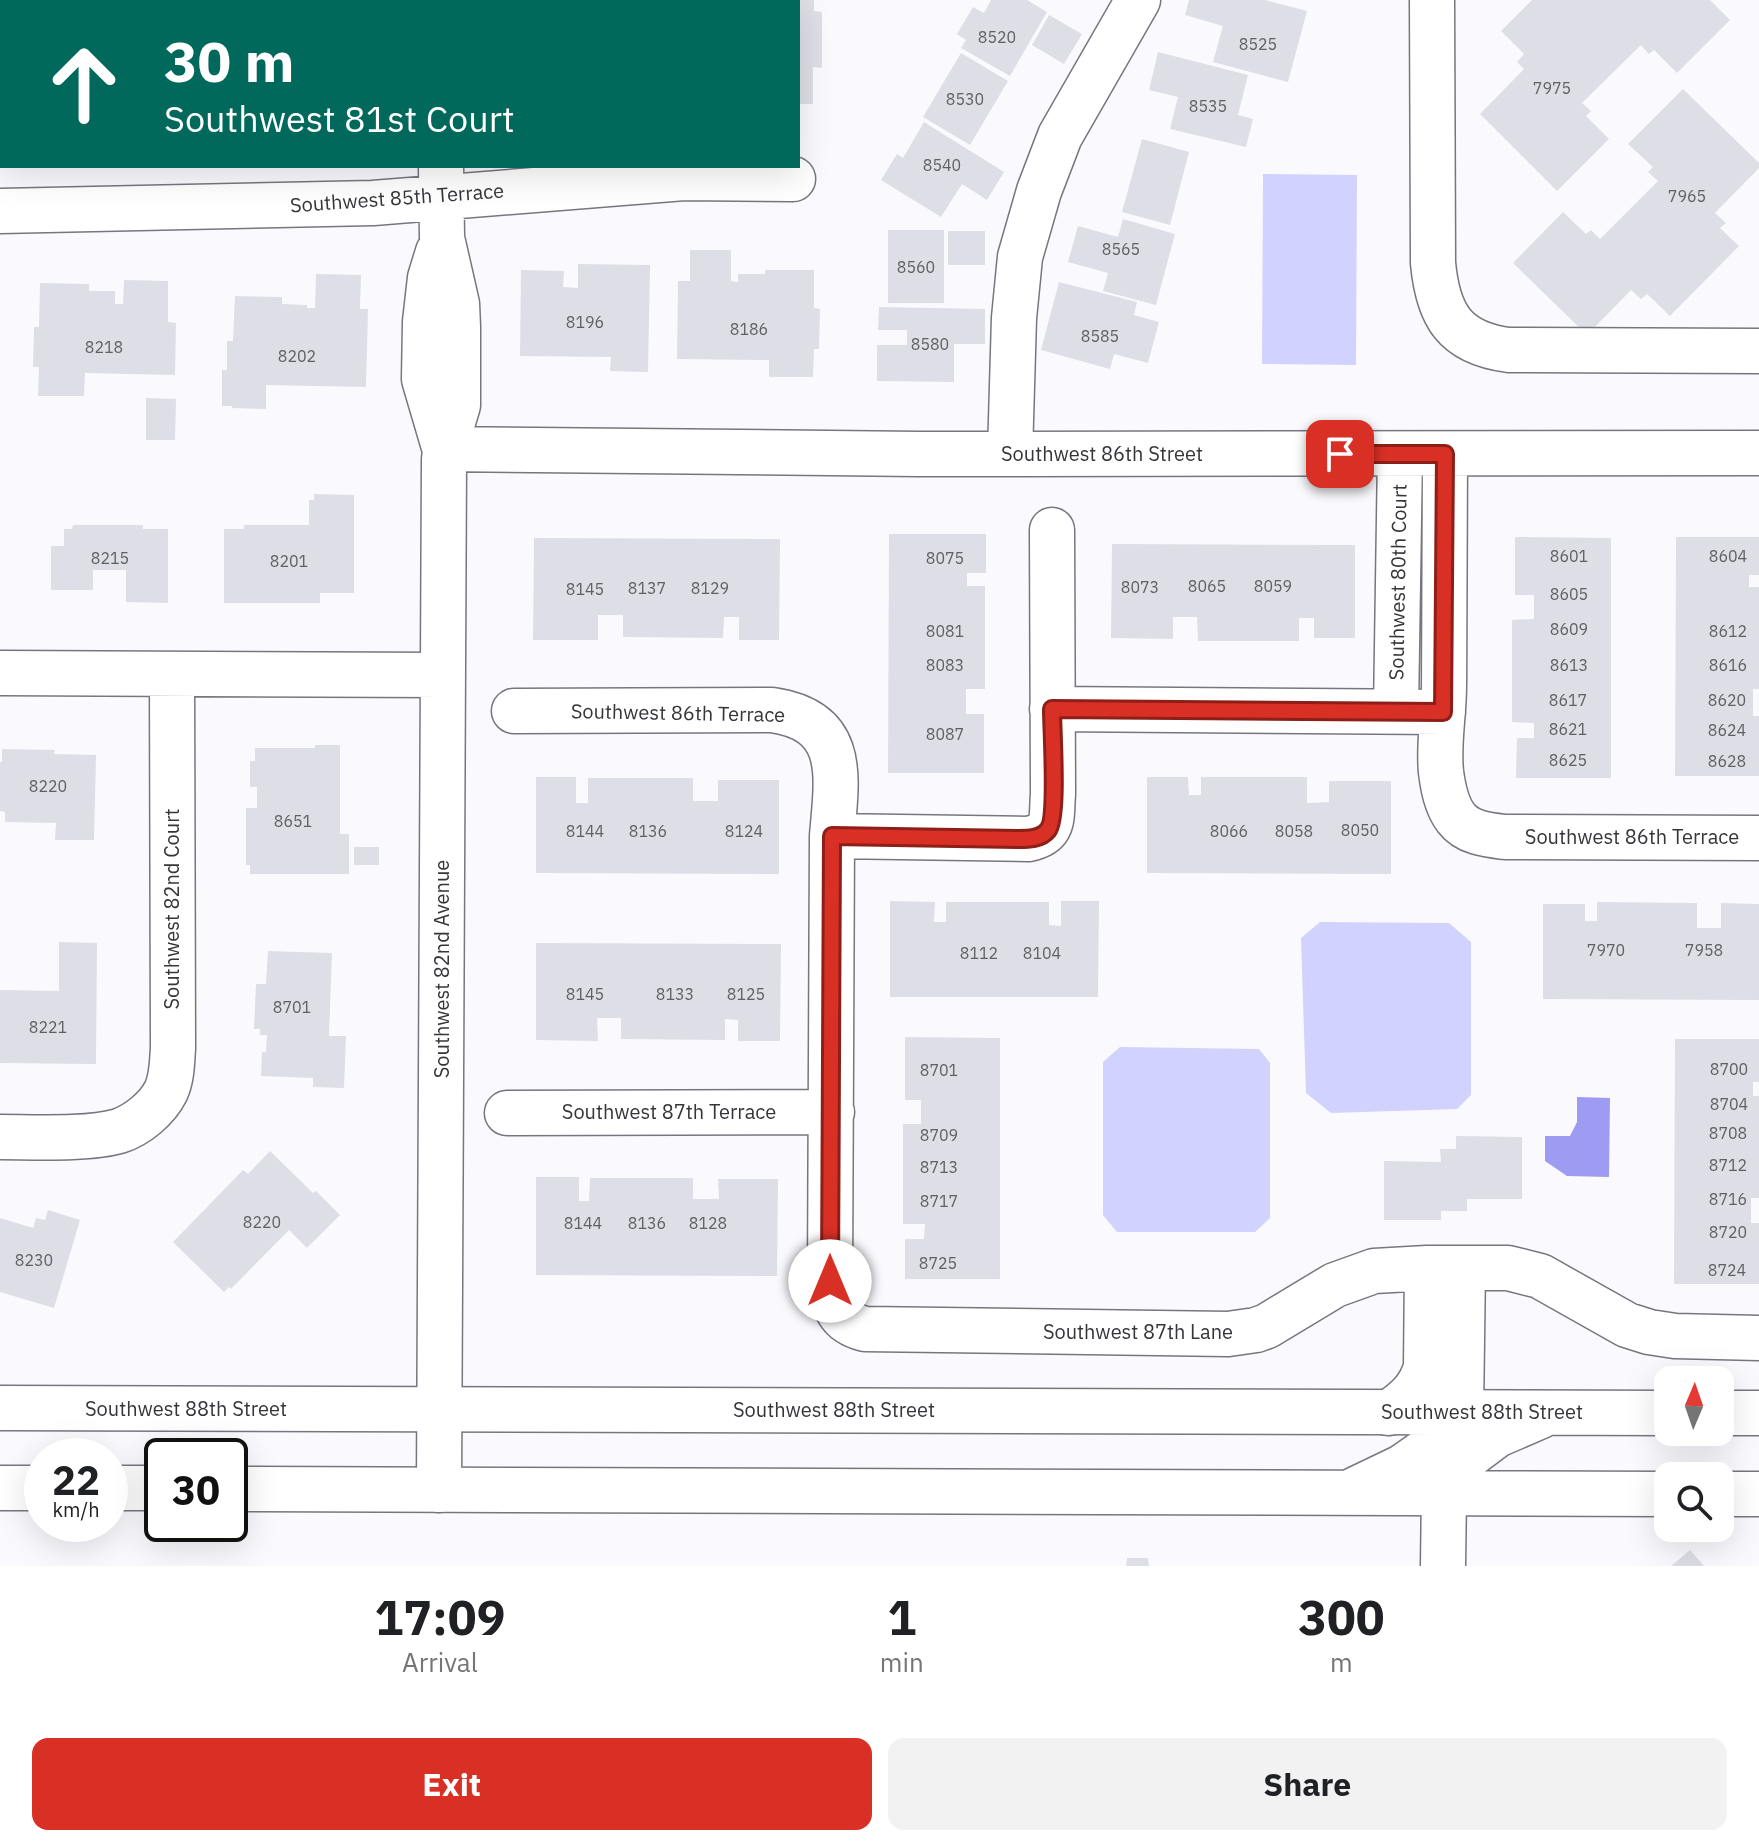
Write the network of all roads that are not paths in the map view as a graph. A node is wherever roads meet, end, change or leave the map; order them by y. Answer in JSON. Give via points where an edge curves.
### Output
{"nodes":[{"id":1,"x":1138,"y":0,"type":"edge"},
{"id":2,"x":1432,"y":0,"type":"edge"},
{"id":3,"x":793,"y":179,"type":"dead end"},
{"id":4,"x":441,"y":200,"type":"edge"},
{"id":5,"x":0,"y":211,"type":"edge"},
{"id":6,"x":1759,"y":351,"type":"edge"},
{"id":7,"x":445,"y":449,"type":"junction"},
{"id":8,"x":1759,"y":453,"type":"edge"},
{"id":9,"x":1010,"y":454,"type":"junction"},
{"id":10,"x":1400,"y":454,"type":"junction"},
{"id":11,"x":1445,"y":454,"type":"junction"},
{"id":12,"x":1052,"y":530,"type":"dead end"},
{"id":13,"x":0,"y":673,"type":"edge"},
{"id":14,"x":172,"y":674,"type":"junction"},
{"id":15,"x":442,"y":675,"type":"junction"},
{"id":16,"x":1052,"y":709,"type":"junction"},
{"id":17,"x":514,"y":711,"type":"dead end"},
{"id":18,"x":1396,"y":711,"type":"junction"},
{"id":19,"x":1443,"y":712,"type":"junction"},
{"id":20,"x":832,"y":836,"type":"junction"},
{"id":21,"x":1759,"y":838,"type":"edge"},
{"id":22,"x":832,"y":1112,"type":"junction"},
{"id":23,"x":507,"y":1113,"type":"dead end"},
{"id":24,"x":0,"y":1137,"type":"edge"},
{"id":25,"x":1445,"y":1268,"type":"junction"},
{"id":26,"x":1759,"y":1338,"type":"edge"},
{"id":27,"x":0,"y":1408,"type":"edge"},
{"id":28,"x":439,"y":1409,"type":"junction"},
{"id":29,"x":1461,"y":1412,"type":"junction"},
{"id":30,"x":1551,"y":1412,"type":"junction"},
{"id":31,"x":1388,"y":1413,"type":"junction"},
{"id":32,"x":1654,"y":1413,"type":"edge"},
{"id":33,"x":1734,"y":1413,"type":"edge"},
{"id":34,"x":1759,"y":1413,"type":"edge"},
{"id":35,"x":0,"y":1488,"type":"edge"},
{"id":36,"x":24,"y":1488,"type":"edge"},
{"id":37,"x":248,"y":1489,"type":"edge"},
{"id":38,"x":439,"y":1490,"type":"junction"},
{"id":39,"x":1346,"y":1493,"type":"junction"},
{"id":40,"x":1444,"y":1493,"type":"junction"},
{"id":41,"x":1654,"y":1494,"type":"edge"},
{"id":42,"x":1734,"y":1494,"type":"edge"},
{"id":43,"x":1759,"y":1494,"type":"edge"},
{"id":44,"x":1443,"y":1566,"type":"edge"}],
"edges":[{"from":1,"to":9,"type":"street","via":[[1060,136],[1020,257]]},
{"from":2,"to":6,"type":"street","via":[[1433,263],[1441,306],[1455,326],[1476,342],[1509,350]]},
{"from":3,"to":4,"type":"street","name":"Southwest 85th Terrace","via":[[684,178]]},
{"from":4,"to":5,"type":"street","name":"Southwest 85th Terrace"},
{"from":4,"to":7,"type":"street","name":"Southwest 82nd Avenue","via":[[458,327],[458,405]]},
{"from":7,"to":9,"type":"street","name":"Southwest 86th Street"},
{"from":7,"to":15,"type":"street","name":"Southwest 82nd Avenue"},
{"from":8,"to":11,"type":"street","name":"Southwest 86th Street"},
{"from":9,"to":10,"type":"street","name":"Southwest 86th Street"},
{"from":10,"to":11,"type":"street","name":"Southwest 86th Street"},
{"from":10,"to":18,"type":"street","name":"Southwest 80th Court"},
{"from":11,"to":19,"type":"street"},
{"from":12,"to":16,"type":"street"},
{"from":13,"to":14,"type":"street"},
{"from":14,"to":15,"type":"street"},
{"from":14,"to":24,"type":"street","name":"Southwest 82nd Court","via":[[173,1048],[166,1091],[138,1121],[112,1133]]},
{"from":15,"to":28,"type":"street","name":"Southwest 82nd Avenue"},
{"from":16,"to":18,"type":"street"},
{"from":16,"to":20,"type":"street","via":[[1051,826],[1043,834],[1018,839]]},
{"from":17,"to":20,"type":"street","name":"Southwest 86th Terrace","via":[[772,710],[800,717],[819,730],[836,764]]},
{"from":18,"to":19,"type":"street"},
{"from":19,"to":21,"type":"street","name":"Southwest 86th Terrace","via":[[1440,744],[1446,796],[1456,818],[1468,828],[1505,837]]},
{"from":20,"to":22,"type":"street","name":"Southwest 86th Terrace"},
{"from":22,"to":23,"type":"street","name":"Southwest 87th Terrace"},
{"from":22,"to":25,"type":"street","name":"Southwest 87th Lane","via":[[830,1281],[840,1315],[853,1326],[1228,1334],[1277,1322],[1347,1279],[1374,1271]]},
{"from":25,"to":26,"type":"street","name":"Southwest 87th Lane","via":[[1508,1268],[1540,1276],[1649,1332]]},
{"from":25,"to":29,"type":"street"},
{"from":25,"to":31,"type":"street","via":[[1422,1380]]},
{"from":27,"to":28,"type":"street","name":"Southwest 88th Street"},
{"from":28,"to":31,"type":"street","name":"Southwest 88th Street"},
{"from":28,"to":38,"type":"street","name":"Southwest 82nd Avenue"},
{"from":29,"to":30,"type":"street","name":"Southwest 88th Street"},
{"from":29,"to":31,"type":"street","name":"Southwest 88th Street"},
{"from":29,"to":39,"type":"street","via":[[1435,1444],[1402,1467]]},
{"from":30,"to":32,"type":"street","name":"Southwest 88th Street"},
{"from":30,"to":40,"type":"street","via":[[1486,1443],[1465,1459]]},
{"from":33,"to":34,"type":"street"},
{"from":35,"to":36,"type":"street"},
{"from":37,"to":38,"type":"street"},
{"from":38,"to":39,"type":"street"},
{"from":39,"to":40,"type":"street"},
{"from":40,"to":41,"type":"street"},
{"from":40,"to":44,"type":"street"},
{"from":42,"to":43,"type":"street"}]}
